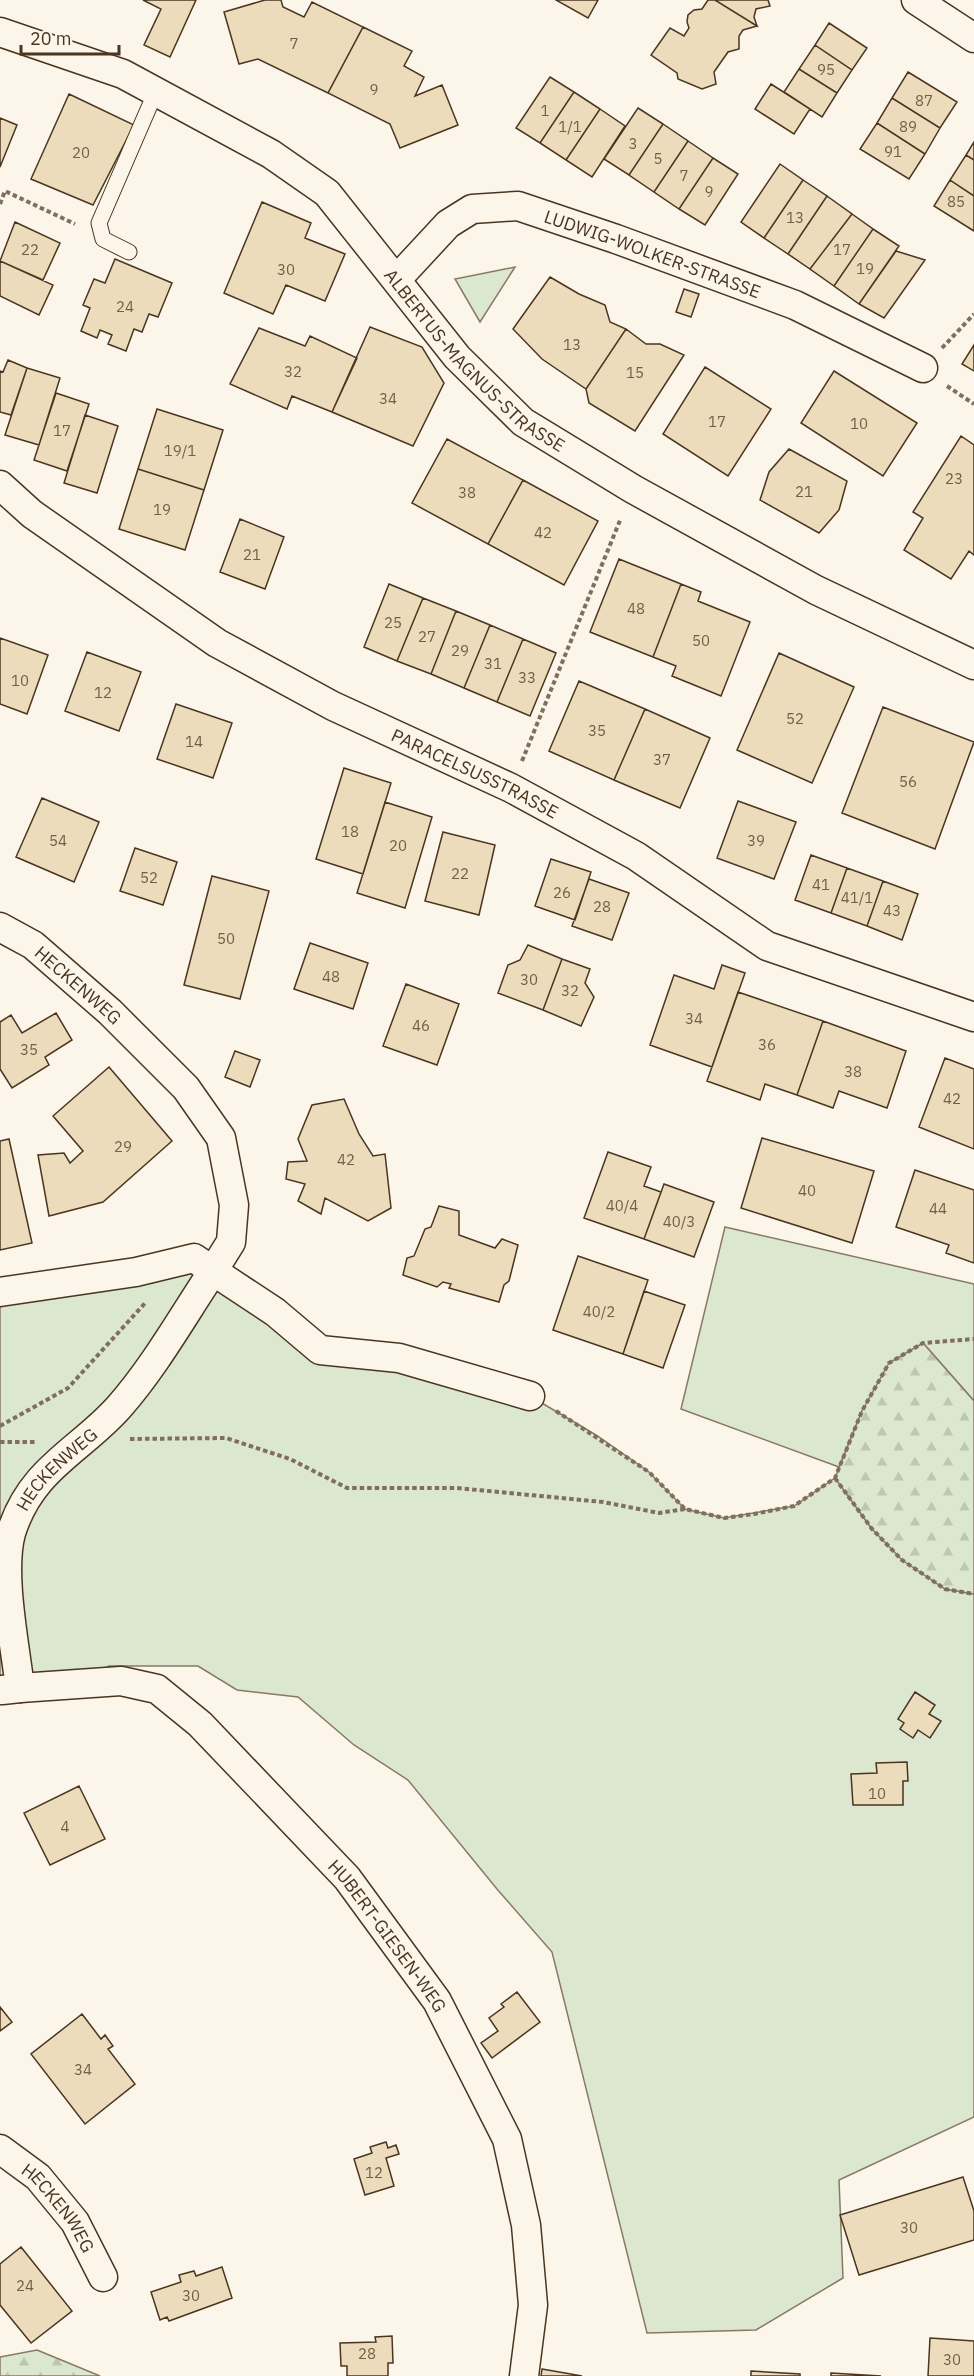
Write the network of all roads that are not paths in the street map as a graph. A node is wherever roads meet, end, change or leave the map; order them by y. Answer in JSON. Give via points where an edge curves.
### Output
{"nodes":[{"id":1,"x":916,"y":0,"type":"edge"},
{"id":2,"x":0,"y":33,"type":"edge"},
{"id":3,"x":974,"y":38,"type":"edge"},
{"id":4,"x":156,"y":91,"type":"junction"},
{"id":5,"x":129,"y":252,"type":"dead end"},
{"id":6,"x":397,"y":279,"type":"junction"},
{"id":7,"x":923,"y":368,"type":"dead end"},
{"id":8,"x":0,"y":485,"type":"edge"},
{"id":9,"x":974,"y":666,"type":"edge"},
{"id":10,"x":0,"y":927,"type":"edge"},
{"id":11,"x":974,"y":1017,"type":"edge"},
{"id":12,"x":213,"y":1271,"type":"junction"},
{"id":13,"x":0,"y":1292,"type":"edge"},
{"id":14,"x":530,"y":1395,"type":"road end"},
{"id":15,"x":10,"y":1689,"type":"edge"},
{"id":16,"x":0,"y":2149,"type":"edge"},
{"id":17,"x":103,"y":2277,"type":"dead end"},
{"id":18,"x":524,"y":2376,"type":"edge"}],
"edges":[{"from":1,"to":3,"type":"street"},
{"from":2,"to":4,"type":"street","name":"ALBERTUS-MAGNUS-STRASSE","via":[[123,74]]},
{"from":4,"to":5,"type":"lane","via":[[99,223],[103,239]]},
{"from":4,"to":6,"type":"street","name":"ALBERTUS-MAGNUS-STRASSE","via":[[271,154],[327,193]]},
{"from":6,"to":7,"type":"street","name":"LUDWIG-WOLKER-STRASSE","via":[[448,224],[472,209],[518,206],[795,305]]},
{"from":6,"to":9,"type":"street","name":"ALBERTUS-MAGNUS-STRASSE","via":[[457,357],[522,422],[633,489],[816,590]]},
{"from":8,"to":11,"type":"street","name":"PARACELSUSSTRASSE","via":[[32,514],[217,643],[333,706],[511,788],[636,856],[767,946]]},
{"from":10,"to":12,"type":"street","name":"HECKENWEG","via":[[33,945],[110,1012],[186,1088],[221,1138],[234,1205],[231,1242]]},
{"from":12,"to":13,"type":"street","via":[[194,1258],[136,1272]]},
{"from":12,"to":14,"type":"street","via":[[275,1312],[320,1350],[399,1358]]},
{"from":12,"to":15,"type":"street","name":"HECKENWEG","via":[[119,1407],[50,1467],[26,1500],[11,1534],[7,1579]]},
{"from":15,"to":18,"type":"street","name":"HUBERT-GIESEN-WEG","via":[[121,1681],[157,1689],[200,1724],[347,1878],[437,2001],[507,2139],[526,2225],[533,2305]]},
{"from":16,"to":17,"type":"street","name":"HECKENWEG","via":[[38,2177],[75,2222]]}]}
